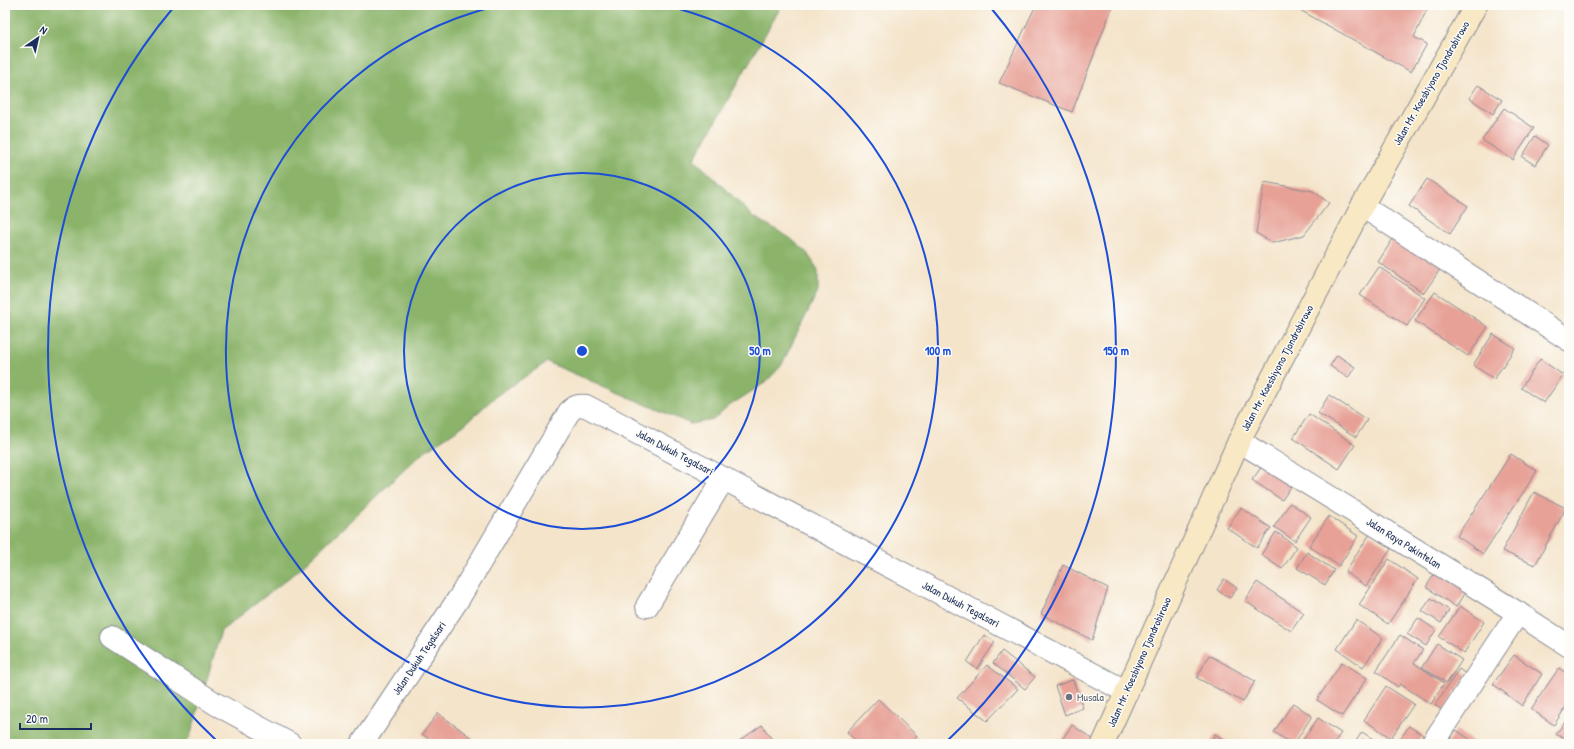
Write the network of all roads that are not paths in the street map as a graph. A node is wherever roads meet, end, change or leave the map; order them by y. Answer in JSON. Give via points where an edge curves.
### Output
{"nodes":[{"id":1,"x":1476,"y":5,"type":"edge"},
{"id":2,"x":1362,"y":206,"type":"junction"},
{"id":3,"x":1569,"y":340,"type":"edge"},
{"id":4,"x":1239,"y":441,"type":"junction"},
{"id":5,"x":724,"y":478,"type":"junction"},
{"id":6,"x":646,"y":606,"type":"dead end"},
{"id":7,"x":1518,"y":613,"type":"junction"},
{"id":8,"x":112,"y":637,"type":"dead end"},
{"id":9,"x":1569,"y":646,"type":"edge"},
{"id":10,"x":1127,"y":692,"type":"junction"},
{"id":11,"x":290,"y":744,"type":"edge"},
{"id":12,"x":362,"y":744,"type":"edge"},
{"id":13,"x":1103,"y":744,"type":"edge"},
{"id":14,"x":1432,"y":744,"type":"edge"}],
"edges":[{"from":1,"to":2,"type":"main road","name":"Jalan Mr. Koesbiyono Tjondrobirowo"},
{"from":2,"to":3,"type":"street"},
{"from":2,"to":4,"type":"main road","name":"Jalan Mr. Koesbiyono Tjondrobirowo"},
{"from":4,"to":7,"type":"street","name":"Jalan Raya Pakintelan"},
{"from":4,"to":10,"type":"main road","name":"Jalan Mr. Koesbiyono Tjondrobirowo"},
{"from":5,"to":6,"type":"street"},
{"from":5,"to":10,"type":"street","name":"Jalan Dukuh Tegalsari"},
{"from":5,"to":12,"type":"street","name":"Jalan Dukuh Tegalsari","via":[[586,406],[573,408],[459,598]]},
{"from":7,"to":9,"type":"street","name":"Jalan Raya Pakintelan"},
{"from":7,"to":14,"type":"street"},
{"from":8,"to":11,"type":"street","via":[[216,704]]},
{"from":10,"to":13,"type":"main road","name":"Jalan Mr. Koesbiyono Tjondrobirowo"}]}
